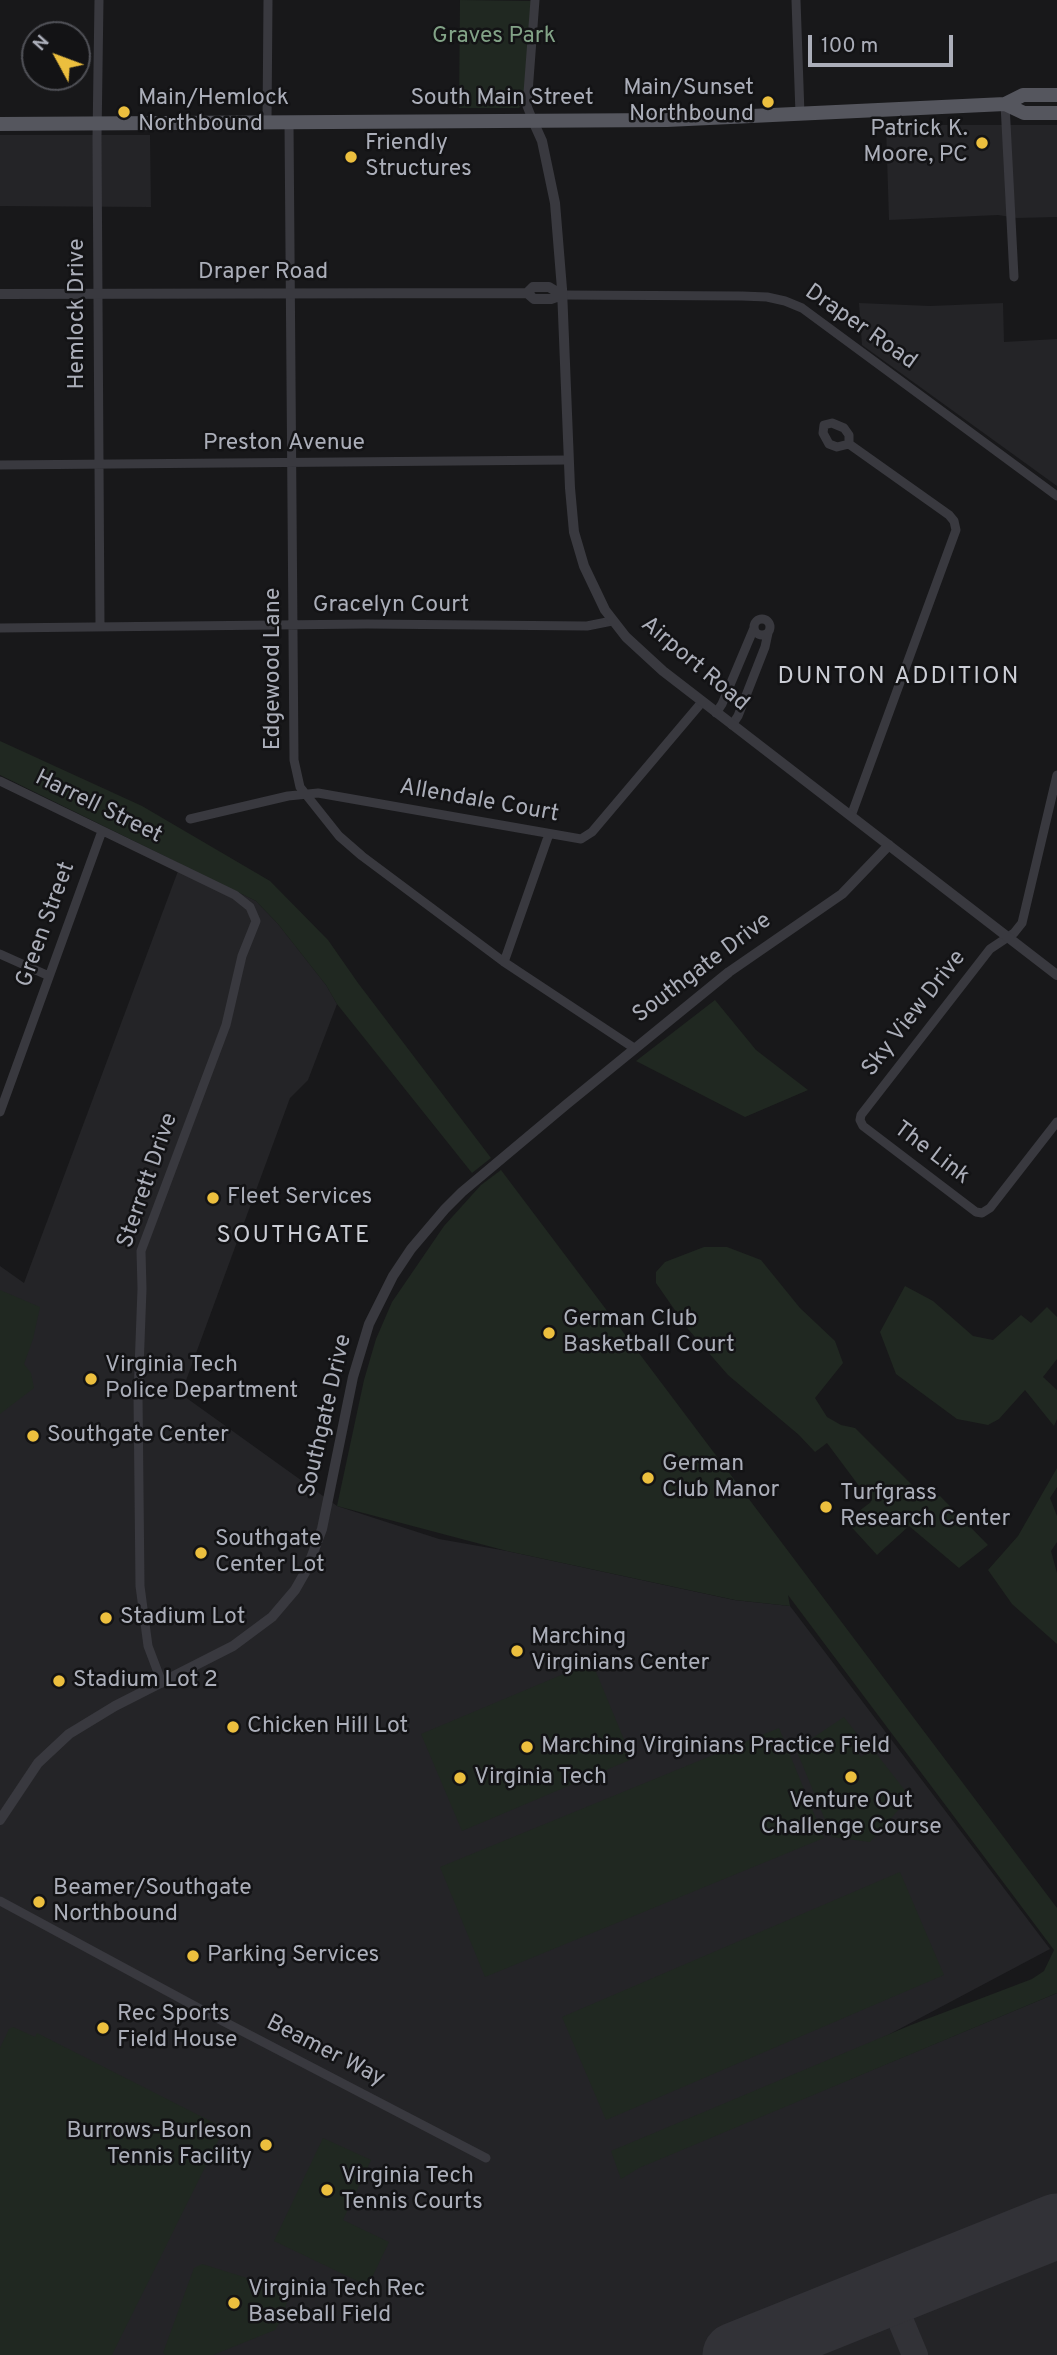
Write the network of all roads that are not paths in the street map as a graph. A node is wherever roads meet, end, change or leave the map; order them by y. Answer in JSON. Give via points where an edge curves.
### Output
{"nodes":[{"id":1,"x":99,"y":0,"type":"edge"},
{"id":2,"x":268,"y":0,"type":"edge"},
{"id":3,"x":535,"y":0,"type":"edge"},
{"id":4,"x":796,"y":0,"type":"edge"},
{"id":5,"x":1057,"y":95,"type":"edge"},
{"id":6,"x":1005,"y":104,"type":"junction"},
{"id":7,"x":1057,"y":113,"type":"edge"},
{"id":8,"x":800,"y":114,"type":"junction"},
{"id":9,"x":533,"y":121,"type":"junction"},
{"id":10,"x":267,"y":123,"type":"junction"},
{"id":11,"x":289,"y":123,"type":"junction"},
{"id":12,"x":0,"y":124,"type":"edge"},
{"id":13,"x":98,"y":124,"type":"junction"},
{"id":14,"x":1014,"y":278,"type":"dead end"},
{"id":15,"x":98,"y":293,"type":"junction"},
{"id":16,"x":0,"y":294,"type":"edge"},
{"id":17,"x":292,"y":294,"type":"junction"},
{"id":18,"x":562,"y":295,"type":"junction"},
{"id":19,"x":849,"y":444,"type":"dead end"},
{"id":20,"x":568,"y":460,"type":"junction"},
{"id":21,"x":292,"y":463,"type":"junction"},
{"id":22,"x":98,"y":464,"type":"junction"},
{"id":23,"x":0,"y":465,"type":"edge"},
{"id":24,"x":1057,"y":496,"type":"edge"},
{"id":25,"x":612,"y":621,"type":"junction"},
{"id":26,"x":293,"y":625,"type":"junction"},
{"id":27,"x":100,"y":627,"type":"junction"},
{"id":28,"x":0,"y":628,"type":"edge"},
{"id":29,"x":702,"y":702,"type":"junction"},
{"id":30,"x":716,"y":713,"type":"junction"},
{"id":31,"x":732,"y":725,"type":"junction"},
{"id":32,"x":1057,"y":775,"type":"edge"},
{"id":33,"x":0,"y":781,"type":"edge"},
{"id":34,"x":303,"y":793,"type":"junction"},
{"id":35,"x":851,"y":816,"type":"junction"},
{"id":36,"x":190,"y":819,"type":"dead end"},
{"id":37,"x":102,"y":831,"type":"junction"},
{"id":38,"x":549,"y":834,"type":"junction"},
{"id":39,"x":888,"y":845,"type":"junction"},
{"id":40,"x":179,"y":869,"type":"joint"},
{"id":41,"x":1007,"y":937,"type":"junction"},
{"id":42,"x":0,"y":954,"type":"edge"},
{"id":43,"x":504,"y":962,"type":"junction"},
{"id":44,"x":1057,"y":975,"type":"edge"},
{"id":45,"x":49,"y":976,"type":"junction"},
{"id":46,"x":634,"y":1048,"type":"junction"},
{"id":47,"x":0,"y":1112,"type":"edge"},
{"id":48,"x":860,"y":1120,"type":"joint"},
{"id":49,"x":1057,"y":1122,"type":"edge"},
{"id":50,"x":162,"y":1683,"type":"junction"},
{"id":51,"x":0,"y":1820,"type":"edge"},
{"id":52,"x":0,"y":1900,"type":"edge"},
{"id":53,"x":486,"y":2158,"type":"dead end"}],
"edges":[{"from":1,"to":13,"type":"street","name":"Hemlock Drive"},
{"from":2,"to":10,"type":"street"},
{"from":3,"to":9,"type":"street","via":[[527,106]]},
{"from":4,"to":8,"type":"street"},
{"from":5,"to":6,"type":"main road","name":"South Main Street","via":[[1023,95]]},
{"from":6,"to":7,"type":"main road","name":"South Main Street","via":[[1024,113]]},
{"from":6,"to":8,"type":"main road","name":"South Main Street"},
{"from":6,"to":14,"type":"street"},
{"from":8,"to":9,"type":"main road","name":"South Main Street","via":[[667,121]]},
{"from":9,"to":11,"type":"main road","name":"South Main Street"},
{"from":9,"to":18,"type":"street","name":"Airport Road","via":[[542,141],[555,204]]},
{"from":10,"to":11,"type":"main road","name":"South Main Street"},
{"from":10,"to":13,"type":"main road","name":"South Main Street"},
{"from":11,"to":17,"type":"street","name":"Edgewood Lane"},
{"from":12,"to":13,"type":"main road","name":"South Main Street"},
{"from":13,"to":15,"type":"street","name":"Hemlock Drive"},
{"from":15,"to":16,"type":"street","name":"Draper Road"},
{"from":15,"to":17,"type":"street","name":"Draper Road"},
{"from":15,"to":22,"type":"street","name":"Hemlock Drive"},
{"from":17,"to":18,"type":"street","name":"Draper Road","via":[[527,293],[533,287],[549,287]]},
{"from":17,"to":21,"type":"street","name":"Edgewood Lane"},
{"from":18,"to":20,"type":"street","name":"Airport Road"},
{"from":18,"to":24,"type":"street","name":"Draper Road","via":[[742,296],[785,301],[821,322]]},
{"from":19,"to":35,"type":"street","via":[[949,515],[956,530]]},
{"from":20,"to":21,"type":"street","name":"Preston Avenue"},
{"from":20,"to":25,"type":"street","name":"Airport Road","via":[[578,547]]},
{"from":21,"to":22,"type":"street","name":"Preston Avenue"},
{"from":21,"to":26,"type":"street","name":"Edgewood Lane"},
{"from":22,"to":23,"type":"street","name":"Preston Avenue"},
{"from":22,"to":27,"type":"street","name":"Hemlock Drive"},
{"from":25,"to":26,"type":"street","name":"Gracelyn Court","via":[[587,626]]},
{"from":25,"to":29,"type":"street","name":"Airport Road","via":[[640,651]]},
{"from":26,"to":27,"type":"street","name":"Gracelyn Court"},
{"from":26,"to":34,"type":"street","name":"Edgewood Lane","via":[[294,760]]},
{"from":27,"to":28,"type":"street","name":"Gracelyn Court"},
{"from":29,"to":30,"type":"street","name":"Airport Road"},
{"from":29,"to":38,"type":"street","name":"Allendale Court","via":[[592,832],[581,839]]},
{"from":30,"to":31,"type":"street","name":"Airport Road"},
{"from":30,"to":31,"type":"street","via":[[754,628],[759,620],[765,620],[769,624],[765,647]]},
{"from":31,"to":35,"type":"street","name":"Airport Road"},
{"from":32,"to":41,"type":"street","name":"Sky View Drive","via":[[1024,919]]},
{"from":33,"to":37,"type":"street","name":"Harrell Street"},
{"from":34,"to":36,"type":"street","name":"Allendale Court"},
{"from":34,"to":38,"type":"street","name":"Allendale Court"},
{"from":34,"to":43,"type":"street","name":"Edgewood Lane","via":[[362,856]]},
{"from":35,"to":39,"type":"street","name":"Airport Road"},
{"from":37,"to":40,"type":"street","name":"Harrell Street"},
{"from":37,"to":45,"type":"street","name":"Green Street"},
{"from":38,"to":43,"type":"street"},
{"from":39,"to":41,"type":"street","name":"Airport Road"},
{"from":39,"to":46,"type":"street","name":"Southgate Drive","via":[[842,894],[746,960]]},
{"from":40,"to":50,"type":"street","name":"Sterrett Drive","via":[[235,895],[250,907],[256,921],[242,956],[226,1025],[141,1251],[140,1586],[148,1646]]},
{"from":41,"to":44,"type":"street","name":"Airport Road"},
{"from":41,"to":48,"type":"street","name":"Sky View Drive","via":[[990,949]]},
{"from":42,"to":45,"type":"street"},
{"from":43,"to":46,"type":"street","name":"Edgewood Lane"},
{"from":45,"to":47,"type":"street","name":"Green Street"},
{"from":46,"to":50,"type":"street","name":"Southgate Drive","via":[[461,1192],[405,1258],[377,1305],[361,1348],[328,1506],[317,1545],[295,1590],[278,1611],[233,1646]]},
{"from":48,"to":49,"type":"street","name":"The Link","via":[[982,1213]]},
{"from":50,"to":51,"type":"street","name":"Southgate Drive","via":[[96,1716],[52,1748]]},
{"from":52,"to":53,"type":"street","name":"Beamer Way"}]}
